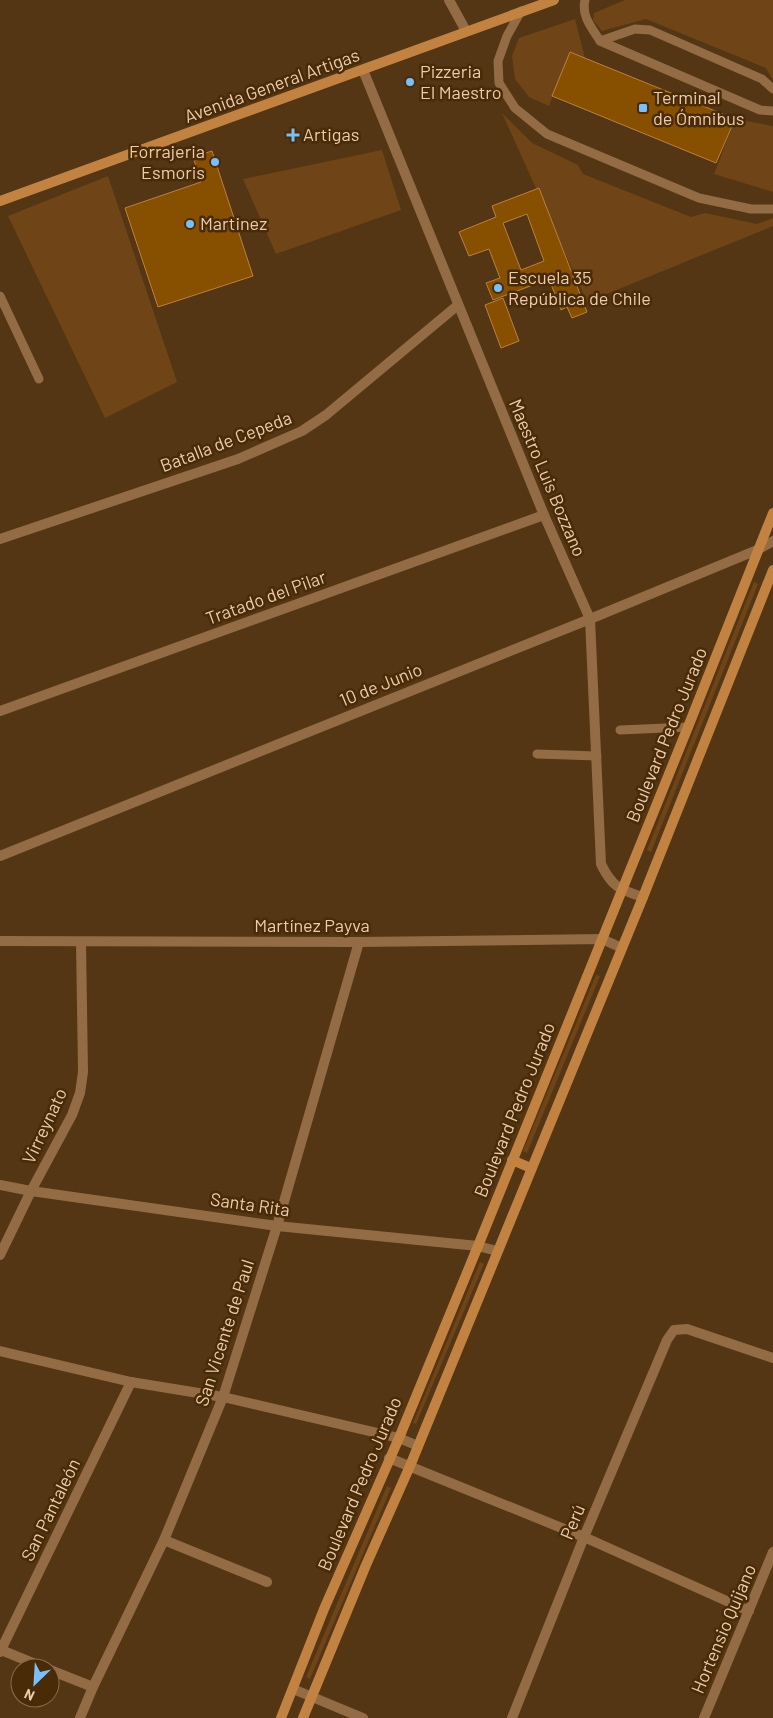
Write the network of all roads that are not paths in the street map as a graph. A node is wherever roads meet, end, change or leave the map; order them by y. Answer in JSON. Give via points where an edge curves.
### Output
{"nodes":[{"id":1,"x":449,"y":0,"type":"edge"},
{"id":2,"x":554,"y":0,"type":"edge"},
{"id":3,"x":585,"y":0,"type":"edge"},
{"id":4,"x":540,"y":2,"type":"edge"},
{"id":5,"x":521,"y":11,"type":"junction"},
{"id":6,"x":466,"y":31,"type":"junction"},
{"id":7,"x":600,"y":41,"type":"junction"},
{"id":8,"x":363,"y":70,"type":"junction"},
{"id":9,"x":773,"y":89,"type":"edge"},
{"id":10,"x":773,"y":111,"type":"edge"},
{"id":11,"x":0,"y":201,"type":"edge"},
{"id":12,"x":773,"y":209,"type":"edge"},
{"id":13,"x":0,"y":296,"type":"edge"},
{"id":14,"x":458,"y":305,"type":"junction"},
{"id":15,"x":39,"y":379,"type":"dead end"},
{"id":16,"x":773,"y":513,"type":"edge"},
{"id":17,"x":544,"y":515,"type":"junction"},
{"id":18,"x":0,"y":539,"type":"edge"},
{"id":19,"x":773,"y":541,"type":"edge"},
{"id":20,"x":757,"y":550,"type":"junction"},
{"id":21,"x":773,"y":570,"type":"edge"},
{"id":22,"x":590,"y":619,"type":"junction"},
{"id":23,"x":0,"y":711,"type":"edge"},
{"id":24,"x":688,"y":727,"type":"junction"},
{"id":25,"x":620,"y":730,"type":"dead end"},
{"id":26,"x":537,"y":754,"type":"dead end"},
{"id":27,"x":597,"y":756,"type":"junction"},
{"id":28,"x":0,"y":856,"type":"edge"},
{"id":29,"x":622,"y":890,"type":"junction"},
{"id":30,"x":643,"y":897,"type":"junction"},
{"id":31,"x":602,"y":939,"type":"junction"},
{"id":32,"x":0,"y":941,"type":"edge"},
{"id":33,"x":81,"y":942,"type":"junction"},
{"id":34,"x":358,"y":942,"type":"junction"},
{"id":35,"x":622,"y":948,"type":"junction"},
{"id":36,"x":512,"y":1160,"type":"junction"},
{"id":37,"x":531,"y":1168,"type":"junction"},
{"id":38,"x":0,"y":1184,"type":"edge"},
{"id":39,"x":31,"y":1190,"type":"junction"},
{"id":40,"x":277,"y":1226,"type":"junction"},
{"id":41,"x":478,"y":1246,"type":"junction"},
{"id":42,"x":497,"y":1251,"type":"junction"},
{"id":43,"x":0,"y":1255,"type":"edge"},
{"id":44,"x":0,"y":1351,"type":"edge"},
{"id":45,"x":773,"y":1358,"type":"edge"},
{"id":46,"x":131,"y":1382,"type":"junction"},
{"id":47,"x":222,"y":1397,"type":"junction"},
{"id":48,"x":399,"y":1438,"type":"junction"},
{"id":49,"x":418,"y":1446,"type":"junction"},
{"id":50,"x":389,"y":1458,"type":"junction"},
{"id":51,"x":410,"y":1466,"type":"junction"},
{"id":52,"x":584,"y":1537,"type":"junction"},
{"id":53,"x":164,"y":1540,"type":"junction"},
{"id":54,"x":773,"y":1552,"type":"edge"},
{"id":55,"x":267,"y":1582,"type":"dead end"},
{"id":56,"x":749,"y":1611,"type":"junction"},
{"id":57,"x":0,"y":1651,"type":"edge"},
{"id":58,"x":19,"y":1658,"type":"edge"},
{"id":59,"x":60,"y":1674,"type":"edge"},
{"id":60,"x":93,"y":1687,"type":"junction"},
{"id":61,"x":293,"y":1689,"type":"junction"},
{"id":62,"x":312,"y":1697,"type":"junction"},
{"id":63,"x":80,"y":1718,"type":"edge"},
{"id":64,"x":282,"y":1718,"type":"edge"},
{"id":65,"x":303,"y":1718,"type":"edge"},
{"id":66,"x":363,"y":1718,"type":"edge"},
{"id":67,"x":512,"y":1718,"type":"edge"},
{"id":68,"x":704,"y":1718,"type":"edge"}],
"edges":[{"from":1,"to":6,"type":"street"},
{"from":2,"to":4,"type":"main road","name":"Avenida General Artigas"},
{"from":3,"to":7,"type":"lane","via":[[586,20]]},
{"from":4,"to":5,"type":"main road","name":"Avenida General Artigas"},
{"from":5,"to":6,"type":"main road","name":"Avenida General Artigas"},
{"from":5,"to":12,"type":"lane","via":[[498,61],[499,83],[515,108],[547,134],[699,198],[751,209]]},
{"from":6,"to":8,"type":"main road","name":"Avenida General Artigas"},
{"from":7,"to":9,"type":"lane","via":[[635,29],[650,30],[762,79]]},
{"from":7,"to":10,"type":"lane","via":[[760,110]]},
{"from":8,"to":11,"type":"main road","name":"Avenida General Artigas"},
{"from":8,"to":14,"type":"street","name":"Maestro Luis Bozzano"},
{"from":13,"to":15,"type":"lane"},
{"from":14,"to":17,"type":"street","name":"Maestro Luis Bozzano"},
{"from":14,"to":18,"type":"street","name":"Batalla de Cepeda","via":[[326,415],[302,431],[238,459]]},
{"from":16,"to":20,"type":"main road","name":"Boulevard Pedro Jurado"},
{"from":17,"to":22,"type":"street","name":"Maestro Luis Bozzano"},
{"from":17,"to":23,"type":"street","name":"Tratado del Pilar"},
{"from":19,"to":20,"type":"street","name":"10 de Junio"},
{"from":20,"to":22,"type":"street","name":"10 de Junio"},
{"from":20,"to":24,"type":"main road","name":"Boulevard Pedro Jurado"},
{"from":21,"to":30,"type":"main road","name":"Boulevard Pedro Jurado"},
{"from":22,"to":27,"type":"street","name":"Maestro Luis Bozzano"},
{"from":22,"to":28,"type":"street","name":"10 de Junio"},
{"from":24,"to":25,"type":"lane"},
{"from":24,"to":29,"type":"main road","name":"Boulevard Pedro Jurado"},
{"from":26,"to":27,"type":"lane"},
{"from":27,"to":29,"type":"street","name":"Maestro Luis Bozzano","via":[[601,864],[608,878]]},
{"from":29,"to":30,"type":"street","name":"Maestro Luis Bozzano"},
{"from":29,"to":31,"type":"main road","name":"Boulevard Pedro Jurado"},
{"from":30,"to":35,"type":"main road","name":"Boulevard Pedro Jurado"},
{"from":31,"to":34,"type":"street","name":"Martínez Payva"},
{"from":31,"to":35,"type":"street","name":"Martínez Payva"},
{"from":31,"to":36,"type":"main road","name":"Boulevard Pedro Jurado"},
{"from":32,"to":33,"type":"street","name":"Martínez Payva"},
{"from":33,"to":34,"type":"street","name":"Martínez Payva"},
{"from":33,"to":39,"type":"street","name":"Virreynato","via":[[83,1072],[80,1094]]},
{"from":34,"to":40,"type":"street","name":"San Vicente de Paul"},
{"from":35,"to":37,"type":"main road","name":"Boulevard Pedro Jurado"},
{"from":36,"to":37,"type":"main road"},
{"from":36,"to":41,"type":"main road","name":"Boulevard Pedro Jurado"},
{"from":37,"to":42,"type":"main road","name":"Boulevard Pedro Jurado"},
{"from":38,"to":39,"type":"street","name":"Santa Rita"},
{"from":39,"to":40,"type":"street","name":"Santa Rita"},
{"from":39,"to":43,"type":"street","name":"Virreynato"},
{"from":40,"to":41,"type":"street","name":"Santa Rita"},
{"from":40,"to":47,"type":"street","name":"San Vicente de Paul"},
{"from":41,"to":42,"type":"street","name":"Santa Rita"},
{"from":41,"to":48,"type":"main road","name":"Boulevard Pedro Jurado"},
{"from":42,"to":49,"type":"main road","name":"Boulevard Pedro Jurado"},
{"from":44,"to":46,"type":"street"},
{"from":45,"to":52,"type":"street","name":"Perú","via":[[687,1329],[674,1330]]},
{"from":46,"to":47,"type":"street"},
{"from":46,"to":57,"type":"street","name":"San Pantaleón"},
{"from":47,"to":48,"type":"street"},
{"from":47,"to":53,"type":"street","name":"San Vicente de Paul"},
{"from":48,"to":49,"type":"street"},
{"from":48,"to":50,"type":"main road","name":"Boulevard Pedro Jurado"},
{"from":49,"to":51,"type":"main road","name":"Boulevard Pedro Jurado"},
{"from":50,"to":51,"type":"street"},
{"from":50,"to":61,"type":"main road","name":"Boulevard Pedro Jurado"},
{"from":51,"to":52,"type":"street"},
{"from":51,"to":62,"type":"main road","name":"Boulevard Pedro Jurado"},
{"from":52,"to":56,"type":"street"},
{"from":52,"to":67,"type":"street","name":"Perú"},
{"from":53,"to":55,"type":"street"},
{"from":53,"to":60,"type":"street","name":"San Vicente de Paul"},
{"from":54,"to":56,"type":"street","name":"Hortensio Quijano"},
{"from":56,"to":68,"type":"street","name":"Hortensio Quijano"},
{"from":57,"to":58,"type":"street"},
{"from":59,"to":60,"type":"street"},
{"from":60,"to":63,"type":"street","name":"San Vicente de Paul"},
{"from":61,"to":62,"type":"street"},
{"from":61,"to":64,"type":"main road","name":"Boulevard Pedro Jurado"},
{"from":62,"to":65,"type":"main road","name":"Boulevard Pedro Jurado"},
{"from":62,"to":66,"type":"street"}]}
